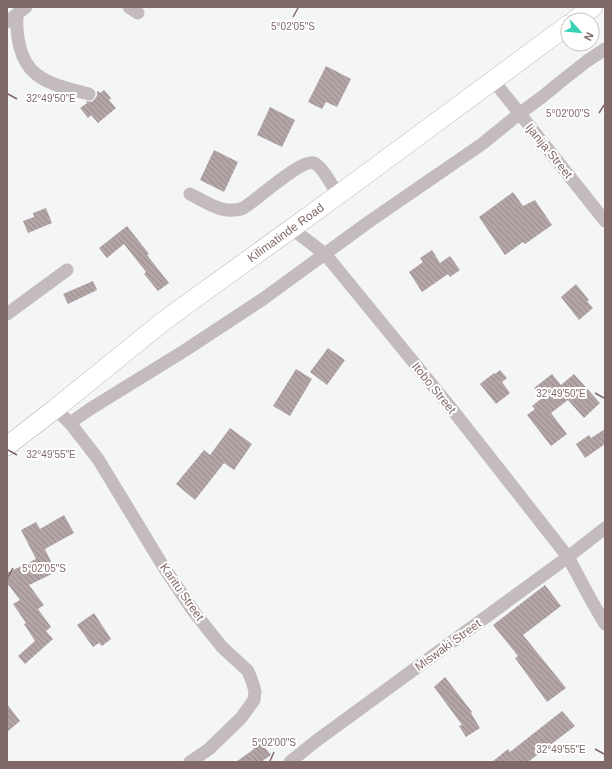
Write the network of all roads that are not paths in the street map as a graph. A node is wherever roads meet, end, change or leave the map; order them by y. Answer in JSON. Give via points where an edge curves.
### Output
{"nodes":[{"id":1,"x":14,"y":14,"type":"edge"},
{"id":2,"x":560,"y":31,"type":"edge"},
{"id":3,"x":605,"y":49,"type":"edge"},
{"id":4,"x":493,"y":80,"type":"junction"},
{"id":5,"x":89,"y":94,"type":"dead end"},
{"id":6,"x":519,"y":114,"type":"junction"},
{"id":7,"x":190,"y":194,"type":"dead end"},
{"id":8,"x":338,"y":195,"type":"junction"},
{"id":9,"x":605,"y":221,"type":"edge"},
{"id":10,"x":291,"y":228,"type":"junction"},
{"id":11,"x":325,"y":254,"type":"junction"},
{"id":12,"x":67,"y":270,"type":"dead end"},
{"id":13,"x":7,"y":314,"type":"edge"},
{"id":14,"x":55,"y":410,"type":"junction"},
{"id":15,"x":70,"y":423,"type":"junction"},
{"id":16,"x":7,"y":446,"type":"edge"},
{"id":17,"x":605,"y":528,"type":"edge"},
{"id":18,"x":568,"y":557,"type":"junction"},
{"id":19,"x":605,"y":624,"type":"edge"},
{"id":20,"x":190,"y":762,"type":"edge"},
{"id":21,"x":290,"y":762,"type":"edge"}],
"edges":[{"from":1,"to":5,"type":"street","via":[[20,48],[27,65],[36,75],[52,83]]},
{"from":2,"to":4,"type":"main road","name":"Kilimatinde Road"},
{"from":3,"to":6,"type":"street"},
{"from":4,"to":6,"type":"street","name":"Ijanija Street"},
{"from":4,"to":8,"type":"main road","name":"Kilimatinde Road"},
{"from":6,"to":9,"type":"street","name":"Ijanija Street"},
{"from":6,"to":11,"type":"street","via":[[482,144]]},
{"from":7,"to":8,"type":"street","via":[[217,208],[232,211],[244,208],[286,175],[306,163],[313,163],[326,176]]},
{"from":8,"to":10,"type":"main road","name":"Kilimatinde Road"},
{"from":10,"to":11,"type":"street","name":"Itobo Street"},
{"from":10,"to":14,"type":"main road","name":"Kilimatinde Road","via":[[165,320]]},
{"from":11,"to":15,"type":"street","via":[[263,299]]},
{"from":11,"to":18,"type":"street","name":"Itobo Street"},
{"from":12,"to":13,"type":"street"},
{"from":14,"to":15,"type":"street","name":"Karitu Street"},
{"from":14,"to":16,"type":"main road","name":"Kilimatinde Road"},
{"from":15,"to":20,"type":"street","name":"Karitu Street","via":[[98,459],[194,612],[222,647],[248,671],[253,684],[254,700],[241,718],[209,749]]},
{"from":17,"to":18,"type":"street","name":"Miswaki Street"},
{"from":18,"to":19,"type":"street","name":"Itobo Street"},
{"from":18,"to":21,"type":"street","name":"Miswaki Street"}]}
